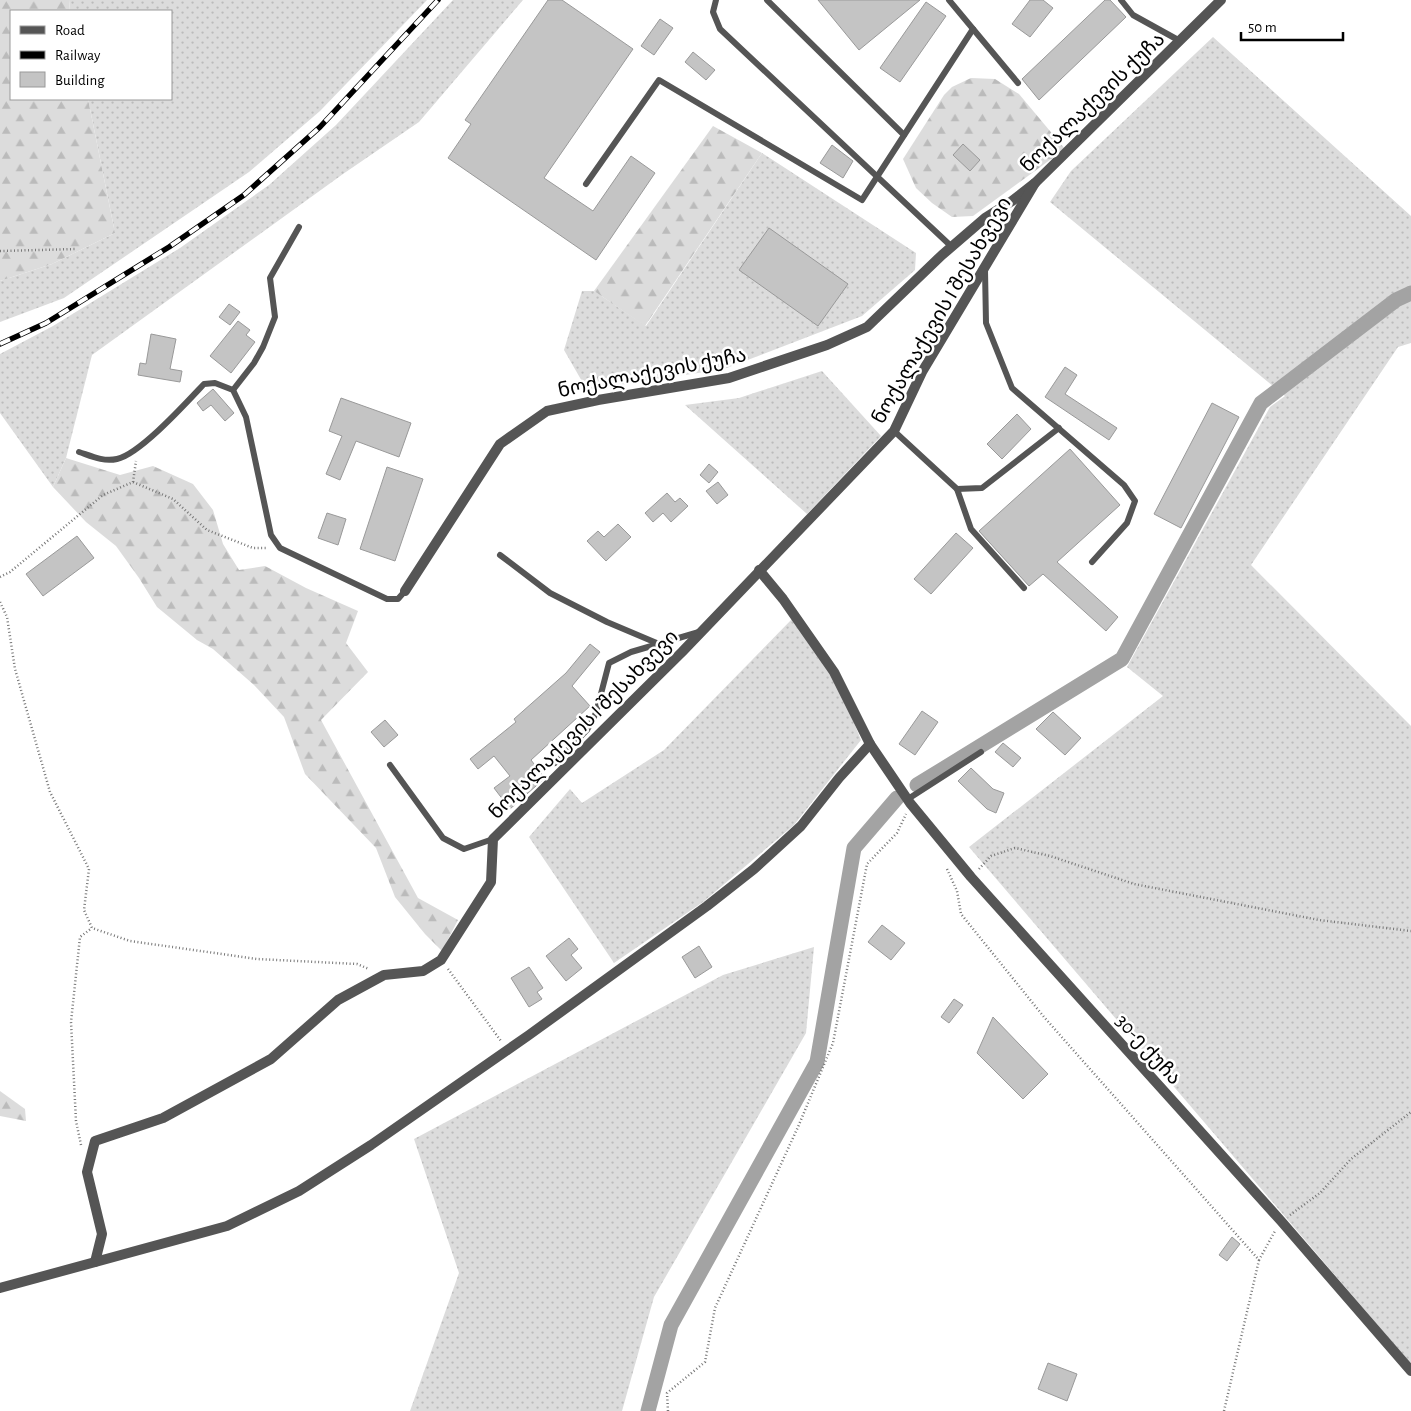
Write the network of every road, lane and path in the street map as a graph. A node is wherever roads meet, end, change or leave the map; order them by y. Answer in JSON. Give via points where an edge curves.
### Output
{"nodes":[{"id":1,"x":716,"y":0,"type":"edge"},
{"id":2,"x":767,"y":0,"type":"edge"},
{"id":3,"x":949,"y":0,"type":"edge"},
{"id":4,"x":1121,"y":0,"type":"edge"},
{"id":5,"x":1221,"y":0,"type":"edge"},
{"id":6,"x":973,"y":30,"type":"junction"},
{"id":7,"x":1180,"y":41,"type":"junction"},
{"id":8,"x":1018,"y":83,"type":"dead end"},
{"id":9,"x":904,"y":135,"type":"junction"},
{"id":10,"x":877,"y":176,"type":"junction"},
{"id":11,"x":1034,"y":183,"type":"junction"},
{"id":12,"x":586,"y":184,"type":"dead end"},
{"id":13,"x":299,"y":227,"type":"dead end"},
{"id":14,"x":952,"y":247,"type":"junction"},
{"id":15,"x":77,"y":249,"type":"dead end"},
{"id":16,"x":0,"y":251,"type":"edge"},
{"id":17,"x":985,"y":268,"type":"junction"},
{"id":18,"x":233,"y":390,"type":"junction"},
{"id":19,"x":1059,"y":428,"type":"junction"},
{"id":20,"x":894,"y":431,"type":"junction"},
{"id":21,"x":137,"y":450,"type":"junction"},
{"id":22,"x":79,"y":452,"type":"dead end"},
{"id":23,"x":133,"y":482,"type":"junction"},
{"id":24,"x":957,"y":489,"type":"junction"},
{"id":25,"x":280,"y":548,"type":"junction"},
{"id":26,"x":500,"y":555,"type":"dead end"},
{"id":27,"x":1092,"y":562,"type":"dead end"},
{"id":28,"x":759,"y":570,"type":"junction"},
{"id":29,"x":0,"y":577,"type":"edge"},
{"id":30,"x":1024,"y":588,"type":"dead end"},
{"id":31,"x":405,"y":591,"type":"joint"},
{"id":32,"x":0,"y":602,"type":"edge"},
{"id":33,"x":701,"y":632,"type":"junction"},
{"id":34,"x":659,"y":644,"type":"junction"},
{"id":35,"x":870,"y":744,"type":"junction"},
{"id":36,"x":981,"y":752,"type":"dead end"},
{"id":37,"x":555,"y":763,"type":"dead end"},
{"id":38,"x":390,"y":765,"type":"dead end"},
{"id":39,"x":909,"y":801,"type":"junction"},
{"id":40,"x":493,"y":839,"type":"junction"},
{"id":41,"x":947,"y":867,"type":"dead end"},
{"id":42,"x":971,"y":877,"type":"junction"},
{"id":43,"x":92,"y":928,"type":"junction"},
{"id":44,"x":1411,"y":932,"type":"edge"},
{"id":45,"x":441,"y":960,"type":"junction"},
{"id":46,"x":384,"y":975,"type":"junction"},
{"id":47,"x":507,"y":1050,"type":"junction"},
{"id":48,"x":1411,"y":1112,"type":"edge"},
{"id":49,"x":81,"y":1146,"type":"dead end"},
{"id":50,"x":1281,"y":1221,"type":"junction"},
{"id":51,"x":1259,"y":1260,"type":"junction"},
{"id":52,"x":95,"y":1262,"type":"junction"},
{"id":53,"x":0,"y":1288,"type":"edge"},
{"id":54,"x":1411,"y":1371,"type":"edge"},
{"id":55,"x":668,"y":1411,"type":"edge"},
{"id":56,"x":1224,"y":1411,"type":"edge"}],
"edges":[{"from":1,"to":10,"type":"lane","via":[[713,12],[720,29]]},
{"from":2,"to":9,"type":"lane"},
{"from":3,"to":6,"type":"lane"},
{"from":4,"to":7,"type":"lane","via":[[1133,15]]},
{"from":5,"to":7,"type":"street","name":"ნოქალაქევის ქუჩა"},
{"from":6,"to":8,"type":"lane"},
{"from":6,"to":9,"type":"lane"},
{"from":7,"to":11,"type":"street","name":"ნოქალაქევის ქუჩა"},
{"from":9,"to":10,"type":"lane"},
{"from":10,"to":12,"type":"lane","via":[[862,200],[659,80]]},
{"from":10,"to":14,"type":"lane"},
{"from":11,"to":14,"type":"street","name":"ნოქალაქევის ქუჩა","via":[[985,218]]},
{"from":11,"to":17,"type":"street","name":"ნოქალაქევის I შესახვევი"},
{"from":13,"to":18,"type":"lane","via":[[270,278],[275,317],[263,347]]},
{"from":14,"to":31,"type":"street","name":"ნოქალაქევის ქუჩა","via":[[867,327],[827,345],[729,378],[547,411],[500,444]]},
{"from":15,"to":16,"type":"path"},
{"from":17,"to":19,"type":"lane","via":[[986,323],[1012,388]]},
{"from":17,"to":20,"type":"street","name":"ნოქალაქევის I შესახვევი","via":[[922,372]]},
{"from":18,"to":21,"type":"lane","via":[[215,383],[204,384]]},
{"from":18,"to":25,"type":"lane","via":[[246,417],[271,535]]},
{"from":19,"to":24,"type":"lane","via":[[982,488]]},
{"from":19,"to":27,"type":"lane","via":[[1124,485],[1135,501],[1127,523]]},
{"from":20,"to":24,"type":"lane"},
{"from":20,"to":28,"type":"street","name":"ნოქალაქევის I შესახვევი"},
{"from":21,"to":22,"type":"lane","via":[[118,459],[102,460]]},
{"from":21,"to":23,"type":"path"},
{"from":23,"to":25,"type":"path","via":[[173,500],[206,530],[253,548]]},
{"from":23,"to":29,"type":"path","via":[[103,495]]},
{"from":24,"to":30,"type":"lane","via":[[971,529]]},
{"from":25,"to":31,"type":"lane","via":[[388,598],[398,599]]},
{"from":26,"to":34,"type":"lane","via":[[550,593],[606,622]]},
{"from":28,"to":33,"type":"street","name":"ნოქალაქევის I შესახვევი"},
{"from":28,"to":35,"type":"street","name":"30-ე ქუჩა","via":[[834,672]]},
{"from":32,"to":43,"type":"path","via":[[7,616],[14,669],[50,792],[89,869],[84,910]]},
{"from":33,"to":34,"type":"lane"},
{"from":33,"to":40,"type":"street","name":"ნოქალაქევის I შესახვევი"},
{"from":34,"to":37,"type":"lane","via":[[609,663],[592,721]]},
{"from":35,"to":39,"type":"street","name":"30-ე ქუჩა"},
{"from":35,"to":47,"type":"street","via":[[801,826],[754,869]]},
{"from":36,"to":39,"type":"lane"},
{"from":38,"to":40,"type":"lane","via":[[443,838],[464,848]]},
{"from":39,"to":42,"type":"street","name":"30-ე ქუჩა"},
{"from":39,"to":55,"type":"path","via":[[897,833],[867,864],[833,1043],[715,1308],[705,1362],[667,1393]]},
{"from":40,"to":45,"type":"street","name":"ნოქალაქევის I შესახვევი","via":[[491,882]]},
{"from":41,"to":51,"type":"path","via":[[957,891],[961,914],[1044,1017]]},
{"from":42,"to":44,"type":"path","via":[[992,856],[1015,848],[1134,884],[1319,920]]},
{"from":42,"to":50,"type":"street","name":"30-ე ქუჩა"},
{"from":43,"to":46,"type":"path","via":[[130,941],[257,958],[357,964]]},
{"from":43,"to":49,"type":"path","via":[[80,937],[70,1022],[76,1121]]},
{"from":45,"to":46,"type":"street","via":[[423,970]]},
{"from":45,"to":47,"type":"path"},
{"from":46,"to":52,"type":"street","via":[[338,1000],[272,1059],[163,1118],[95,1141],[87,1172],[102,1234]]},
{"from":47,"to":52,"type":"street","via":[[371,1145],[298,1191],[228,1226]]},
{"from":48,"to":50,"type":"path","via":[[1351,1159],[1320,1193]]},
{"from":50,"to":51,"type":"path"},
{"from":50,"to":54,"type":"street","name":"30-ე ქუჩა"},
{"from":51,"to":56,"type":"path"},
{"from":52,"to":53,"type":"street"}]}
